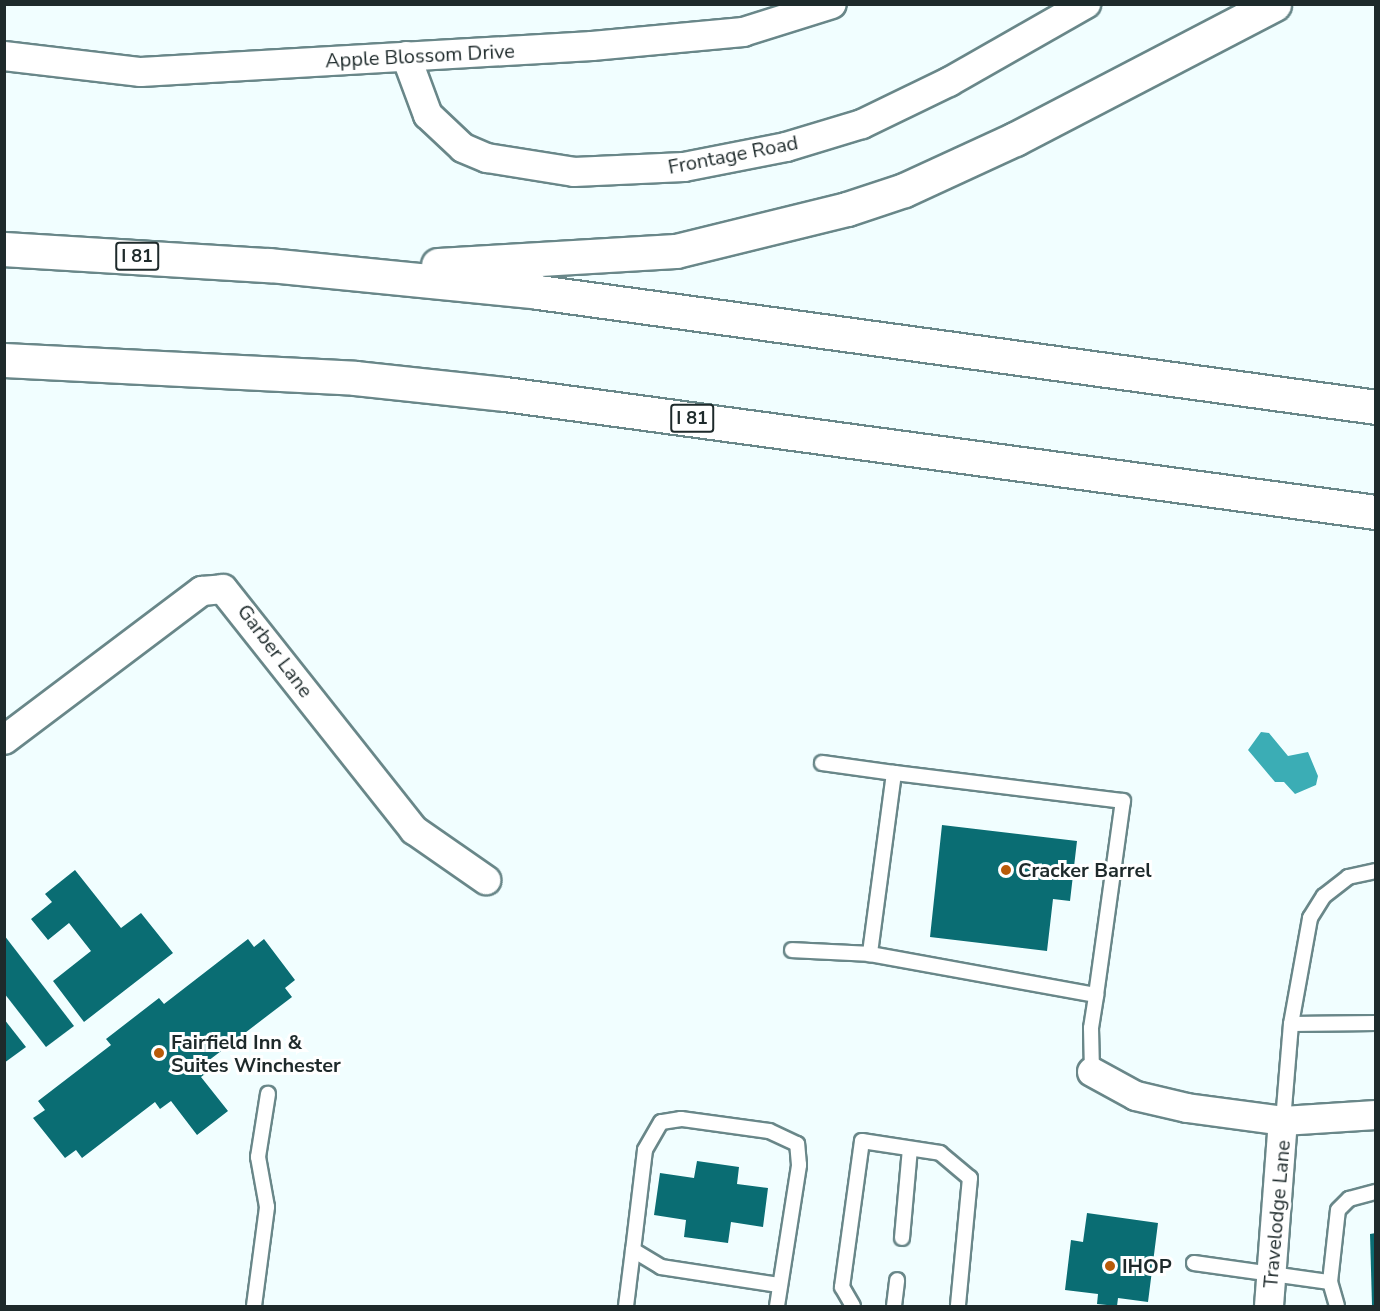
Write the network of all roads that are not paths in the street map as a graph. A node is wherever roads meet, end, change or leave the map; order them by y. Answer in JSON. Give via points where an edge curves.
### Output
{"nodes":[{"id":1,"x":832,"y":4,"type":"edge"},
{"id":2,"x":1086,"y":4,"type":"edge"},
{"id":3,"x":1274,"y":4,"type":"edge"},
{"id":4,"x":4,"y":56,"type":"edge"},
{"id":5,"x":406,"y":56,"type":"junction"},
{"id":6,"x":4,"y":249,"type":"edge"},
{"id":7,"x":269,"y":265,"type":"junction"},
{"id":8,"x":4,"y":360,"type":"edge"},
{"id":9,"x":1376,"y":407,"type":"edge"},
{"id":10,"x":1376,"y":512,"type":"edge"},
{"id":11,"x":4,"y":740,"type":"edge"},
{"id":12,"x":822,"y":763,"type":"dead end"},
{"id":13,"x":894,"y":773,"type":"junction"},
{"id":14,"x":1376,"y":871,"type":"edge"},
{"id":15,"x":486,"y":880,"type":"dead end"},
{"id":16,"x":792,"y":950,"type":"dead end"},
{"id":17,"x":870,"y":954,"type":"junction"},
{"id":18,"x":1096,"y":995,"type":"junction"},
{"id":19,"x":1376,"y":1023,"type":"edge"},
{"id":20,"x":1291,"y":1024,"type":"junction"},
{"id":21,"x":1092,"y":1072,"type":"joint"},
{"id":22,"x":268,"y":1094,"type":"dead end"},
{"id":23,"x":1376,"y":1115,"type":"edge"},
{"id":24,"x":1283,"y":1121,"type":"junction"},
{"id":25,"x":910,"y":1149,"type":"junction"},
{"id":26,"x":1376,"y":1192,"type":"edge"},
{"id":27,"x":902,"y":1238,"type":"dead end"},
{"id":28,"x":633,"y":1250,"type":"junction"},
{"id":29,"x":1194,"y":1263,"type":"dead end"},
{"id":30,"x":1273,"y":1273,"type":"junction"},
{"id":31,"x":897,"y":1280,"type":"dead end"},
{"id":32,"x":1330,"y":1282,"type":"junction"},
{"id":33,"x":779,"y":1285,"type":"junction"},
{"id":34,"x":254,"y":1306,"type":"edge"},
{"id":35,"x":626,"y":1306,"type":"edge"},
{"id":36,"x":777,"y":1306,"type":"edge"},
{"id":37,"x":853,"y":1306,"type":"edge"},
{"id":38,"x":894,"y":1306,"type":"edge"},
{"id":39,"x":958,"y":1306,"type":"edge"},
{"id":40,"x":1269,"y":1306,"type":"edge"},
{"id":41,"x":1337,"y":1306,"type":"edge"}],
"edges":[{"from":1,"to":5,"type":"street","name":"Apple Blossom Drive","via":[[743,32]]},
{"from":2,"to":5,"type":"street","name":"Frontage Road","via":[[949,82],[862,124],[786,147],[684,167],[574,172],[487,158],[462,148],[428,115]]},
{"from":3,"to":7,"type":"highway","via":[[959,166],[904,190],[787,227],[676,251],[612,258]]},
{"from":4,"to":5,"type":"street","name":"Apple Blossom Drive","via":[[141,72]]},
{"from":6,"to":7,"type":"highway","number":"I 81"},
{"from":7,"to":9,"type":"highway","number":"I 81","via":[[628,303]]},
{"from":8,"to":10,"type":"highway","number":"I 81","via":[[355,378],[505,394]]},
{"from":11,"to":15,"type":"street","name":"Garber Lane","via":[[202,591],[224,589],[414,830]]},
{"from":12,"to":13,"type":"lane"},
{"from":13,"to":17,"type":"lane"},
{"from":13,"to":18,"type":"lane","via":[[1123,801]]},
{"from":14,"to":20,"type":"lane","via":[[1348,876],[1324,896],[1310,918]]},
{"from":16,"to":17,"type":"lane"},
{"from":17,"to":18,"type":"lane"},
{"from":18,"to":21,"type":"lane","via":[[1089,1048]]},
{"from":19,"to":20,"type":"lane"},
{"from":20,"to":24,"type":"lane"},
{"from":21,"to":24,"type":"street","via":[[1136,1096]]},
{"from":22,"to":34,"type":"lane","via":[[258,1157],[267,1207]]},
{"from":23,"to":24,"type":"street"},
{"from":24,"to":30,"type":"street","name":"Travelodge Lane"},
{"from":25,"to":27,"type":"lane"},
{"from":25,"to":37,"type":"lane","via":[[862,1141],[842,1287]]},
{"from":25,"to":39,"type":"lane","via":[[940,1153],[970,1178]]},
{"from":26,"to":32,"type":"lane","via":[[1349,1199],[1338,1209]]},
{"from":28,"to":33,"type":"lane","via":[[661,1267]]},
{"from":28,"to":33,"type":"lane","via":[[645,1150],[653,1128],[670,1118],[769,1131],[792,1139],[800,1154]]},
{"from":28,"to":35,"type":"lane"},
{"from":29,"to":30,"type":"lane"},
{"from":30,"to":32,"type":"lane"},
{"from":30,"to":40,"type":"street","name":"Travelodge Lane"},
{"from":31,"to":38,"type":"lane"},
{"from":32,"to":41,"type":"lane"},
{"from":33,"to":36,"type":"lane"}]}
